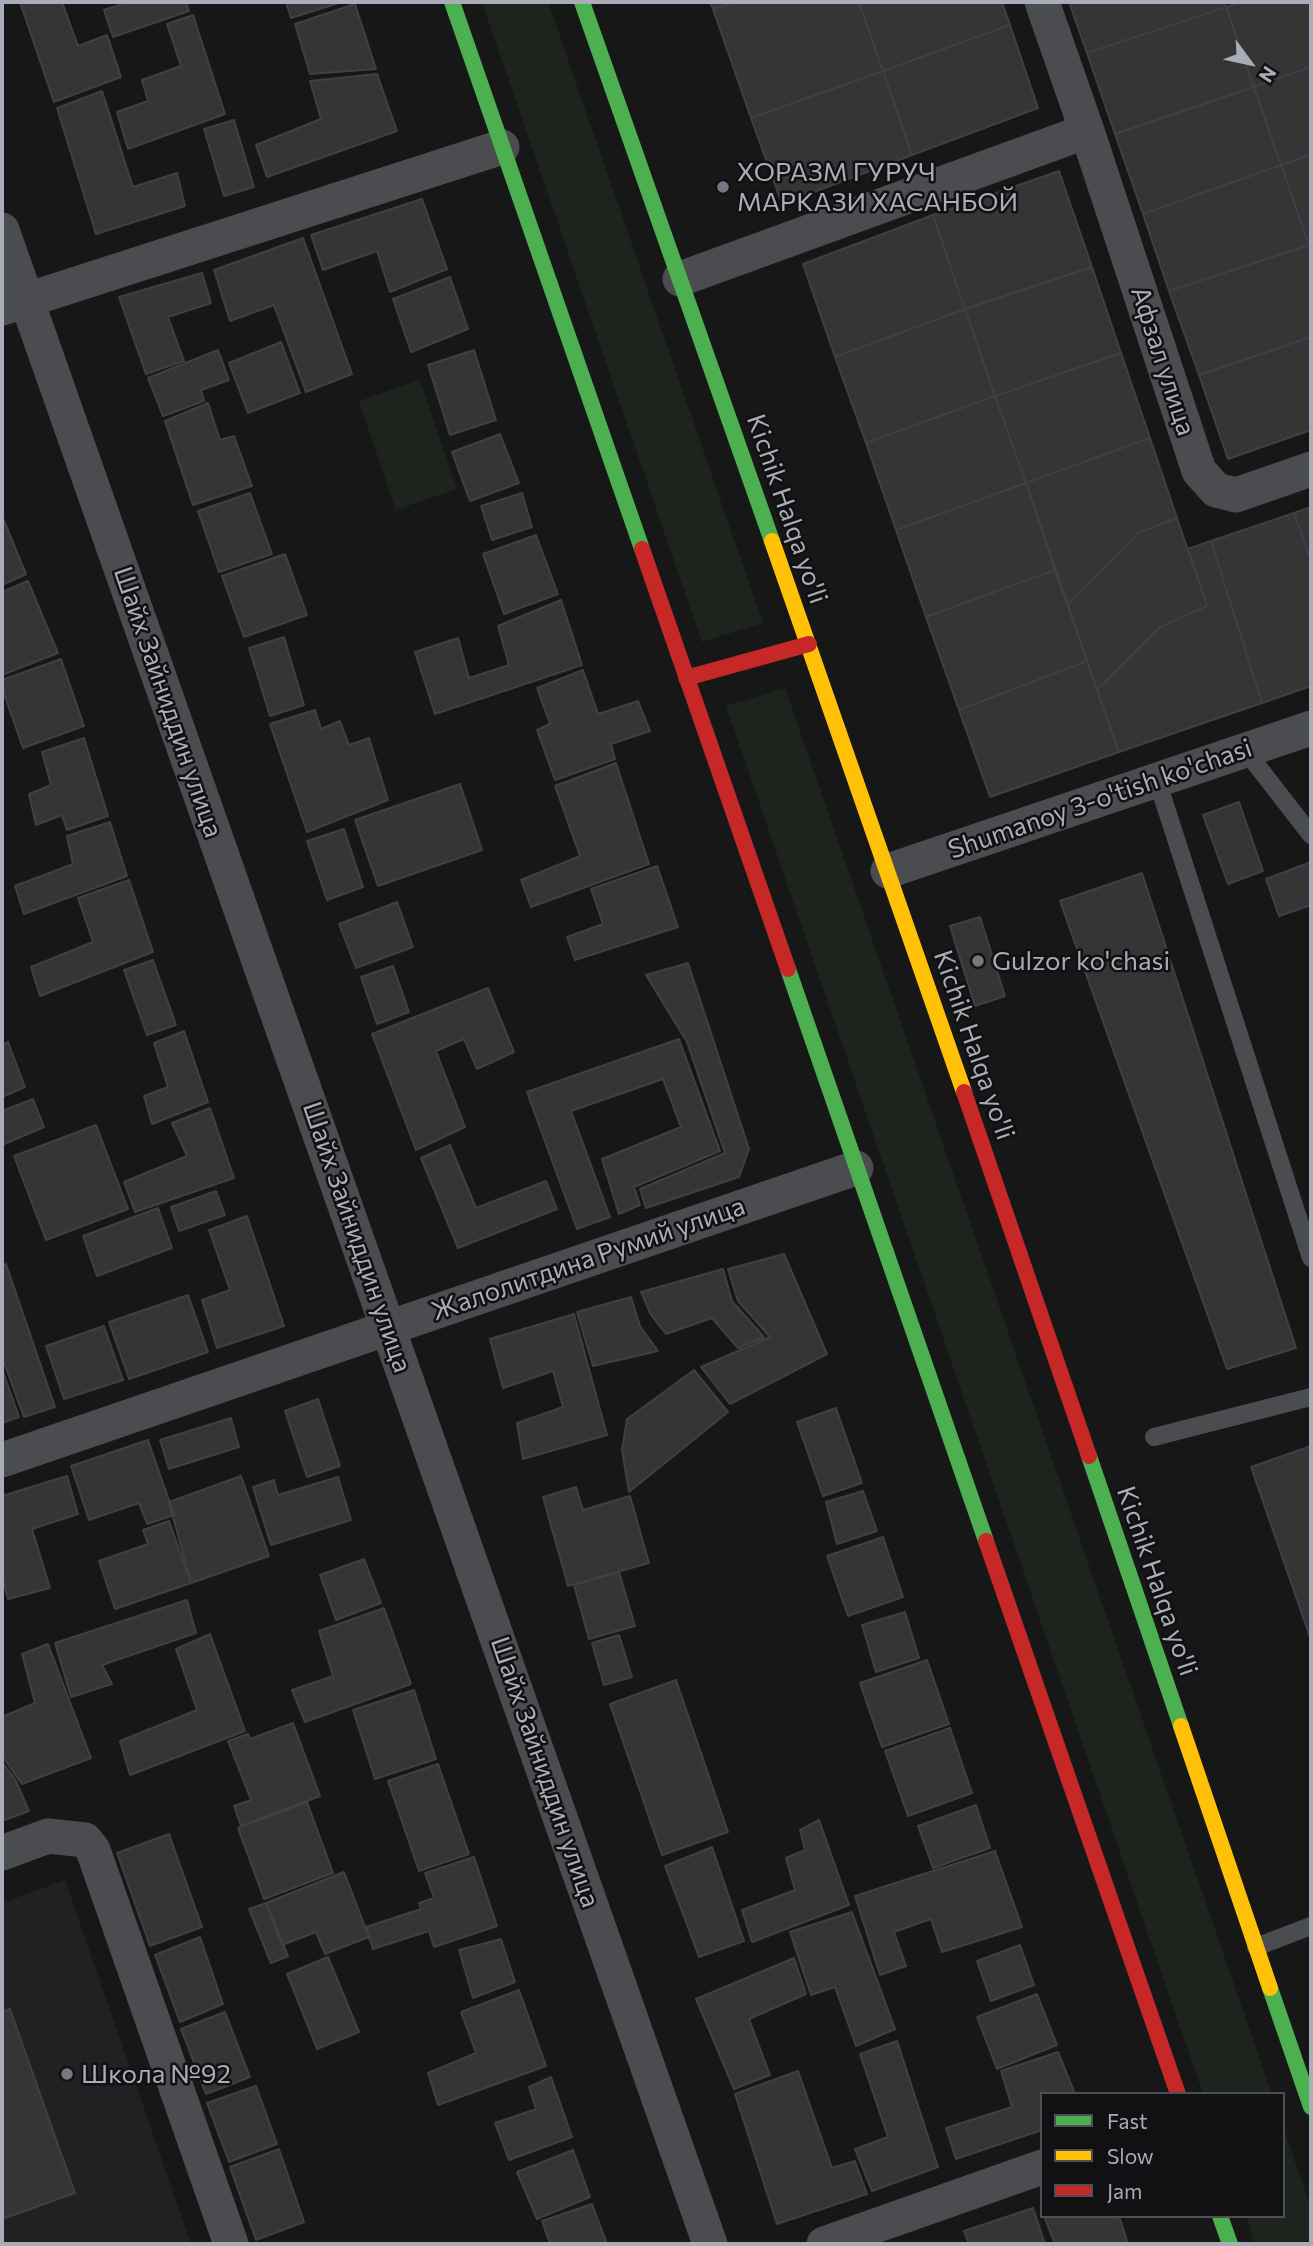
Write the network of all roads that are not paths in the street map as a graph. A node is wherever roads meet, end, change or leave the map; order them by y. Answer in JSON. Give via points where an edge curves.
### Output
{"nodes":[{"id":1,"x":452,"y":2,"type":"edge"},
{"id":2,"x":582,"y":2,"type":"edge"},
{"id":3,"x":1041,"y":2,"type":"edge"},
{"id":4,"x":1087,"y":131,"type":"junction"},
{"id":5,"x":502,"y":147,"type":"junction"},
{"id":6,"x":2,"y":230,"type":"edge"},
{"id":7,"x":680,"y":279,"type":"junction"},
{"id":8,"x":14,"y":304,"type":"edge"},
{"id":9,"x":1311,"y":469,"type":"edge"},
{"id":10,"x":809,"y":644,"type":"junction"},
{"id":11,"x":686,"y":678,"type":"junction"},
{"id":12,"x":1311,"y":728,"type":"edge"},
{"id":13,"x":1245,"y":750,"type":"junction"},
{"id":14,"x":1157,"y":780,"type":"junction"},
{"id":15,"x":1311,"y":835,"type":"edge"},
{"id":16,"x":888,"y":871,"type":"junction"},
{"id":17,"x":856,"y":1168,"type":"junction"},
{"id":18,"x":1311,"y":1258,"type":"edge"},
{"id":19,"x":389,"y":1326,"type":"junction"},
{"id":20,"x":1311,"y":1397,"type":"edge"},
{"id":21,"x":1154,"y":1437,"type":"dead end"},
{"id":22,"x":2,"y":1460,"type":"edge"},
{"id":23,"x":2,"y":1853,"type":"edge"},
{"id":24,"x":1311,"y":1926,"type":"edge"},
{"id":25,"x":1256,"y":1947,"type":"junction"},
{"id":26,"x":1177,"y":2092,"type":"edge"},
{"id":27,"x":1311,"y":2107,"type":"edge"},
{"id":28,"x":1040,"y":2168,"type":"edge"},
{"id":29,"x":1221,"y":2218,"type":"edge"},
{"id":30,"x":230,"y":2244,"type":"edge"},
{"id":31,"x":710,"y":2244,"type":"edge"},
{"id":32,"x":824,"y":2244,"type":"edge"},
{"id":33,"x":1230,"y":2244,"type":"edge"}],
"edges":[{"from":1,"to":5,"type":"highway"},
{"from":2,"to":7,"type":"highway","name":"Kichik Halqa yo'li"},
{"from":3,"to":4,"type":"street","name":"Афзал улица"},
{"from":4,"to":7,"type":"street"},
{"from":4,"to":9,"type":"street","name":"Афзал улица","via":[[1199,471],[1216,490],[1236,495]]},
{"from":5,"to":8,"type":"street"},
{"from":5,"to":11,"type":"highway"},
{"from":6,"to":8,"type":"street","name":"Шайх Зайниддин улица"},
{"from":7,"to":10,"type":"highway","name":"Kichik Halqa yo'li"},
{"from":8,"to":19,"type":"street","name":"Шайх Зайниддин улица"},
{"from":10,"to":11,"type":"highway"},
{"from":10,"to":16,"type":"highway","name":"Kichik Halqa yo'li"},
{"from":11,"to":17,"type":"highway"},
{"from":12,"to":13,"type":"street","name":"Shumanoy 3-o'tish ko'chasi"},
{"from":13,"to":14,"type":"street","name":"Shumanoy 3-o'tish ko'chasi"},
{"from":13,"to":15,"type":"lane"},
{"from":14,"to":16,"type":"street","name":"Shumanoy 3-o'tish ko'chasi"},
{"from":14,"to":18,"type":"lane"},
{"from":16,"to":25,"type":"highway","name":"Kichik Halqa yo'li"},
{"from":17,"to":19,"type":"street","name":"Жалолитдина Румий улица"},
{"from":17,"to":26,"type":"highway"},
{"from":19,"to":22,"type":"street","name":"Жалолитдина Румий улица"},
{"from":19,"to":31,"type":"street","name":"Шайх Зайниддин улица"},
{"from":20,"to":21,"type":"lane"},
{"from":23,"to":30,"type":"street","via":[[48,1836],[85,1840],[93,1850]]},
{"from":24,"to":25,"type":"lane"},
{"from":25,"to":27,"type":"highway","name":"Kichik Halqa yo'li"},
{"from":28,"to":32,"type":"street"},
{"from":29,"to":33,"type":"highway"}]}
